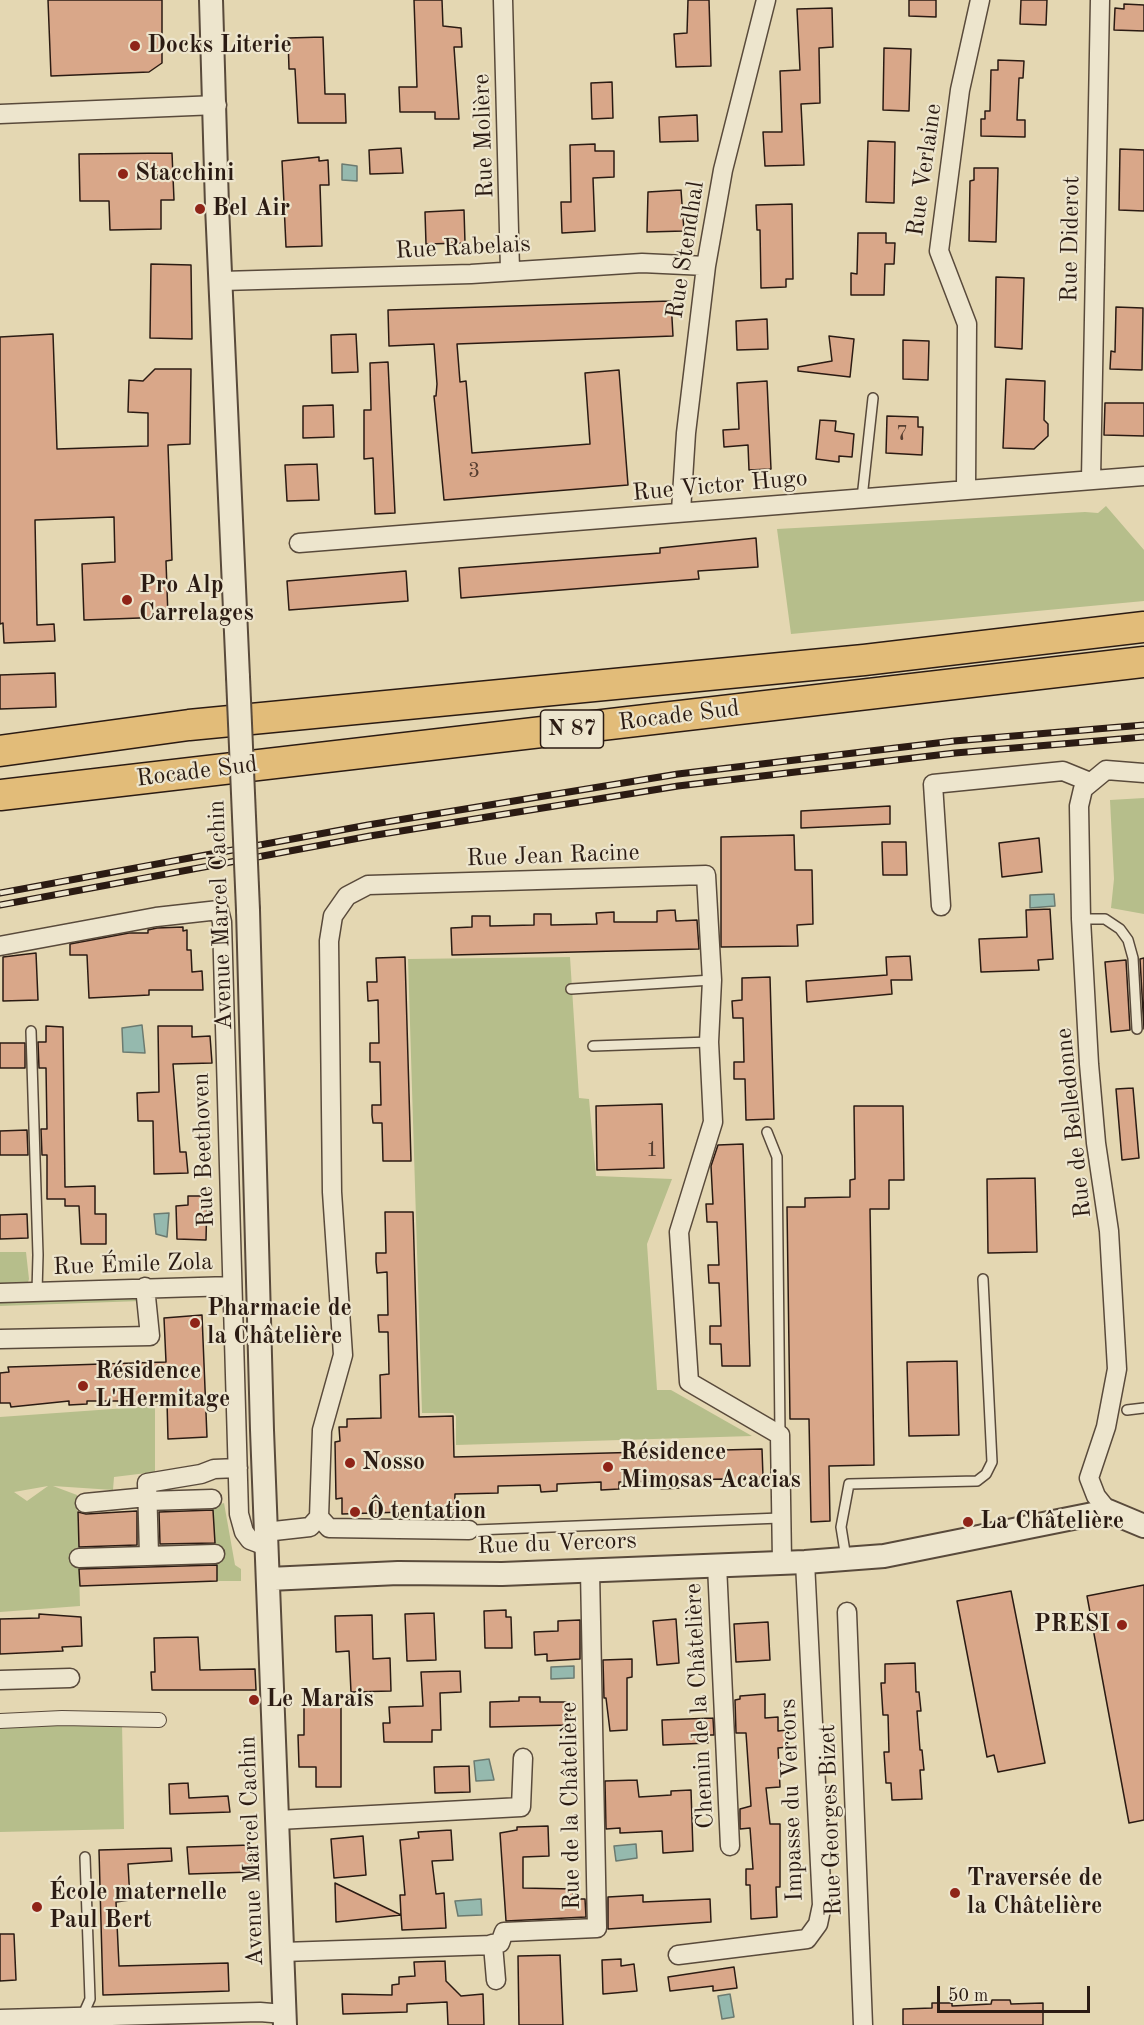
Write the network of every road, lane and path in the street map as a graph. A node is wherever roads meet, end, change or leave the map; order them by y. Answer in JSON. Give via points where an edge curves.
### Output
{"nodes":[{"id":1,"x":211,"y":0,"type":"edge"},
{"id":2,"x":503,"y":0,"type":"edge"},
{"id":3,"x":766,"y":0,"type":"edge"},
{"id":4,"x":980,"y":0,"type":"edge"},
{"id":5,"x":1100,"y":0,"type":"edge"},
{"id":6,"x":216,"y":105,"type":"junction"},
{"id":7,"x":0,"y":114,"type":"edge"},
{"id":8,"x":706,"y":266,"type":"junction"},
{"id":9,"x":510,"y":270,"type":"junction"},
{"id":10,"x":222,"y":281,"type":"junction"},
{"id":11,"x":873,"y":398,"type":"dead end"},
{"id":12,"x":1144,"y":476,"type":"edge"},
{"id":13,"x":1091,"y":479,"type":"junction"},
{"id":14,"x":966,"y":488,"type":"junction"},
{"id":15,"x":862,"y":498,"type":"junction"},
{"id":16,"x":681,"y":511,"type":"junction"},
{"id":17,"x":299,"y":543,"type":"dead end"},
{"id":18,"x":1144,"y":627,"type":"edge"},
{"id":19,"x":1144,"y":662,"type":"edge"},
{"id":20,"x":0,"y":751,"type":"edge"},
{"id":21,"x":1144,"y":773,"type":"edge"},
{"id":22,"x":1090,"y":782,"type":"junction"},
{"id":23,"x":0,"y":795,"type":"edge"},
{"id":24,"x":941,"y":906,"type":"dead end"},
{"id":25,"x":1081,"y":920,"type":"junction"},
{"id":26,"x":0,"y":946,"type":"edge"},
{"id":27,"x":712,"y":980,"type":"junction"},
{"id":28,"x":571,"y":989,"type":"dead end"},
{"id":29,"x":1137,"y":1029,"type":"dead end"},
{"id":30,"x":31,"y":1031,"type":"dead end"},
{"id":31,"x":710,"y":1042,"type":"junction"},
{"id":32,"x":593,"y":1046,"type":"dead end"},
{"id":33,"x":767,"y":1132,"type":"dead end"},
{"id":34,"x":983,"y":1279,"type":"dead end"},
{"id":35,"x":232,"y":1286,"type":"junction"},
{"id":36,"x":146,"y":1287,"type":"junction"},
{"id":37,"x":37,"y":1292,"type":"junction"},
{"id":38,"x":0,"y":1293,"type":"edge"},
{"id":39,"x":0,"y":1339,"type":"edge"},
{"id":40,"x":235,"y":1404,"type":"junction"},
{"id":41,"x":261,"y":1404,"type":"junction"},
{"id":42,"x":1128,"y":1407,"type":"edge"},
{"id":43,"x":780,"y":1435,"type":"junction"},
{"id":44,"x":238,"y":1468,"type":"junction"},
{"id":45,"x":147,"y":1499,"type":"junction"},
{"id":46,"x":212,"y":1499,"type":"dead end"},
{"id":47,"x":86,"y":1503,"type":"dead end"},
{"id":48,"x":1108,"y":1511,"type":"junction"},
{"id":49,"x":319,"y":1517,"type":"junction"},
{"id":50,"x":780,"y":1518,"type":"junction"},
{"id":51,"x":1144,"y":1526,"type":"edge"},
{"id":52,"x":472,"y":1530,"type":"joint"},
{"id":53,"x":266,"y":1539,"type":"junction"},
{"id":54,"x":215,"y":1554,"type":"dead end"},
{"id":55,"x":149,"y":1555,"type":"junction"},
{"id":56,"x":79,"y":1558,"type":"dead end"},
{"id":57,"x":846,"y":1558,"type":"junction"},
{"id":58,"x":782,"y":1561,"type":"junction"},
{"id":59,"x":805,"y":1562,"type":"junction"},
{"id":60,"x":717,"y":1565,"type":"junction"},
{"id":61,"x":590,"y":1570,"type":"junction"},
{"id":62,"x":269,"y":1579,"type":"junction"},
{"id":63,"x":847,"y":1612,"type":"dead end"},
{"id":64,"x":69,"y":1678,"type":"dead end"},
{"id":65,"x":0,"y":1680,"type":"edge"},
{"id":66,"x":159,"y":1720,"type":"dead end"},
{"id":67,"x":0,"y":1722,"type":"edge"},
{"id":68,"x":524,"y":1758,"type":"dead end"},
{"id":69,"x":278,"y":1820,"type":"junction"},
{"id":70,"x":730,"y":1846,"type":"dead end"},
{"id":71,"x":86,"y":1857,"type":"dead end"},
{"id":72,"x":492,"y":1944,"type":"junction"},
{"id":73,"x":283,"y":1952,"type":"junction"},
{"id":74,"x":678,"y":1954,"type":"dead end"},
{"id":75,"x":496,"y":1980,"type":"dead end"},
{"id":76,"x":0,"y":2019,"type":"edge"},
{"id":77,"x":285,"y":2020,"type":"edge"},
{"id":78,"x":81,"y":2022,"type":"edge"},
{"id":79,"x":863,"y":2025,"type":"edge"}],
"edges":[{"from":1,"to":6,"type":"street","name":"Avenue Marcel Cachin"},
{"from":2,"to":9,"type":"street","name":"Rue Molière"},
{"from":3,"to":8,"type":"street","name":"Rue Stendhal","via":[[723,170]]},
{"from":4,"to":14,"type":"street","name":"Rue Verlaine","via":[[960,90],[939,251],[967,324]]},
{"from":5,"to":13,"type":"street","name":"Rue Diderot"},
{"from":6,"to":7,"type":"street"},
{"from":6,"to":10,"type":"street","name":"Avenue Marcel Cachin"},
{"from":8,"to":9,"type":"street","name":"Rue Rabelais","via":[[642,263]]},
{"from":8,"to":16,"type":"street","name":"Rue Stendhal"},
{"from":9,"to":10,"type":"street","name":"Rue Rabelais"},
{"from":10,"to":41,"type":"street","name":"Avenue Marcel Cachin","bridge":true,"via":[[248,910]]},
{"from":11,"to":15,"type":"lane"},
{"from":12,"to":13,"type":"street","name":"Rue Victor Hugo"},
{"from":13,"to":14,"type":"street","name":"Rue Victor Hugo"},
{"from":14,"to":15,"type":"street","name":"Rue Victor Hugo"},
{"from":15,"to":16,"type":"street","name":"Rue Victor Hugo"},
{"from":16,"to":17,"type":"street","name":"Rue Victor Hugo"},
{"from":18,"to":20,"type":"highway","name":"Rocade Sud","number":"N 87","via":[[864,660],[189,725]]},
{"from":19,"to":23,"type":"highway","name":"Rocade Sud","number":"N 87"},
{"from":21,"to":22,"type":"street","via":[[1106,770]]},
{"from":22,"to":24,"type":"street","via":[[1063,771],[933,784]]},
{"from":22,"to":25,"type":"street","name":"Rue de Belledonne","via":[[1083,789],[1079,806]]},
{"from":25,"to":29,"type":"lane","via":[[1105,919],[1128,940],[1133,958]]},
{"from":25,"to":42,"type":"street","name":"Rue de Belledonne","via":[[1096,1143],[1109,1230],[1117,1369]]},
{"from":26,"to":35,"type":"street","name":"Rue Beethoven","via":[[156,917],[219,910]]},
{"from":27,"to":28,"type":"lane"},
{"from":27,"to":31,"type":"street"},
{"from":27,"to":49,"type":"street","name":"Rue Jean Racine","via":[[706,875],[368,885],[347,896],[333,916],[329,941],[332,1192],[343,1355],[322,1430]]},
{"from":30,"to":37,"type":"lane","name":"Rue Émile Zola"},
{"from":31,"to":32,"type":"lane"},
{"from":31,"to":43,"type":"street","via":[[713,1122],[679,1232],[689,1382]]},
{"from":33,"to":43,"type":"lane","via":[[777,1156]]},
{"from":34,"to":57,"type":"lane","via":[[992,1462],[977,1481],[849,1484],[841,1527]]},
{"from":35,"to":36,"type":"street","name":"Rue Émile Zola"},
{"from":35,"to":40,"type":"street","name":"Rue Beethoven"},
{"from":36,"to":37,"type":"street","name":"Rue Émile Zola"},
{"from":36,"to":39,"type":"street","via":[[150,1336]]},
{"from":37,"to":38,"type":"street","name":"Rue Émile Zola"},
{"from":40,"to":41,"type":"street"},
{"from":40,"to":44,"type":"street","name":"Rue Beethoven"},
{"from":41,"to":53,"type":"street","name":"Avenue Marcel Cachin"},
{"from":42,"to":48,"type":"street","name":"Rue de Belledonne","via":[[1089,1478]]},
{"from":43,"to":50,"type":"street"},
{"from":44,"to":45,"type":"street","via":[[147,1483]]},
{"from":44,"to":53,"type":"street","name":"Rue Beethoven","via":[[244,1532],[250,1540]]},
{"from":45,"to":46,"type":"street"},
{"from":45,"to":47,"type":"street"},
{"from":45,"to":55,"type":"street"},
{"from":48,"to":51,"type":"street"},
{"from":48,"to":57,"type":"street","name":"Rue du Vercors","via":[[884,1556]]},
{"from":49,"to":52,"type":"street","via":[[329,1528]]},
{"from":49,"to":53,"type":"street","via":[[310,1527]]},
{"from":50,"to":52,"type":"lane"},
{"from":50,"to":58,"type":"street"},
{"from":53,"to":62,"type":"street","name":"Avenue Marcel Cachin"},
{"from":54,"to":55,"type":"street"},
{"from":55,"to":56,"type":"street"},
{"from":57,"to":59,"type":"street","name":"Rue du Vercors"},
{"from":58,"to":59,"type":"street","name":"Rue du Vercors"},
{"from":58,"to":60,"type":"street","name":"Rue du Vercors"},
{"from":59,"to":74,"type":"street","name":"Impasse du Vercors","via":[[822,1905],[818,1924],[807,1939]]},
{"from":60,"to":61,"type":"street","name":"Rue du Vercors"},
{"from":60,"to":70,"type":"street","name":"Chemin de la Châtelière"},
{"from":61,"to":62,"type":"street","name":"Rue du Vercors"},
{"from":61,"to":72,"type":"street","name":"Rue de la Châtelière","via":[[597,1928],[504,1932],[500,1943]]},
{"from":62,"to":69,"type":"street","name":"Avenue Marcel Cachin"},
{"from":63,"to":79,"type":"street","name":"Rue Georges Bizet"},
{"from":64,"to":65,"type":"street"},
{"from":66,"to":67,"type":"street","via":[[62,1718]]},
{"from":68,"to":69,"type":"street","via":[[521,1807]]},
{"from":69,"to":73,"type":"street","name":"Avenue Marcel Cachin"},
{"from":71,"to":78,"type":"lane","via":[[90,2000]]},
{"from":72,"to":73,"type":"street","name":"Rue de la Châtelière"},
{"from":72,"to":75,"type":"street"},
{"from":73,"to":77,"type":"street","name":"Avenue Marcel Cachin"},
{"from":76,"to":78,"type":"street"},
{"from":77,"to":78,"type":"street","via":[[260,2012]]}]}
